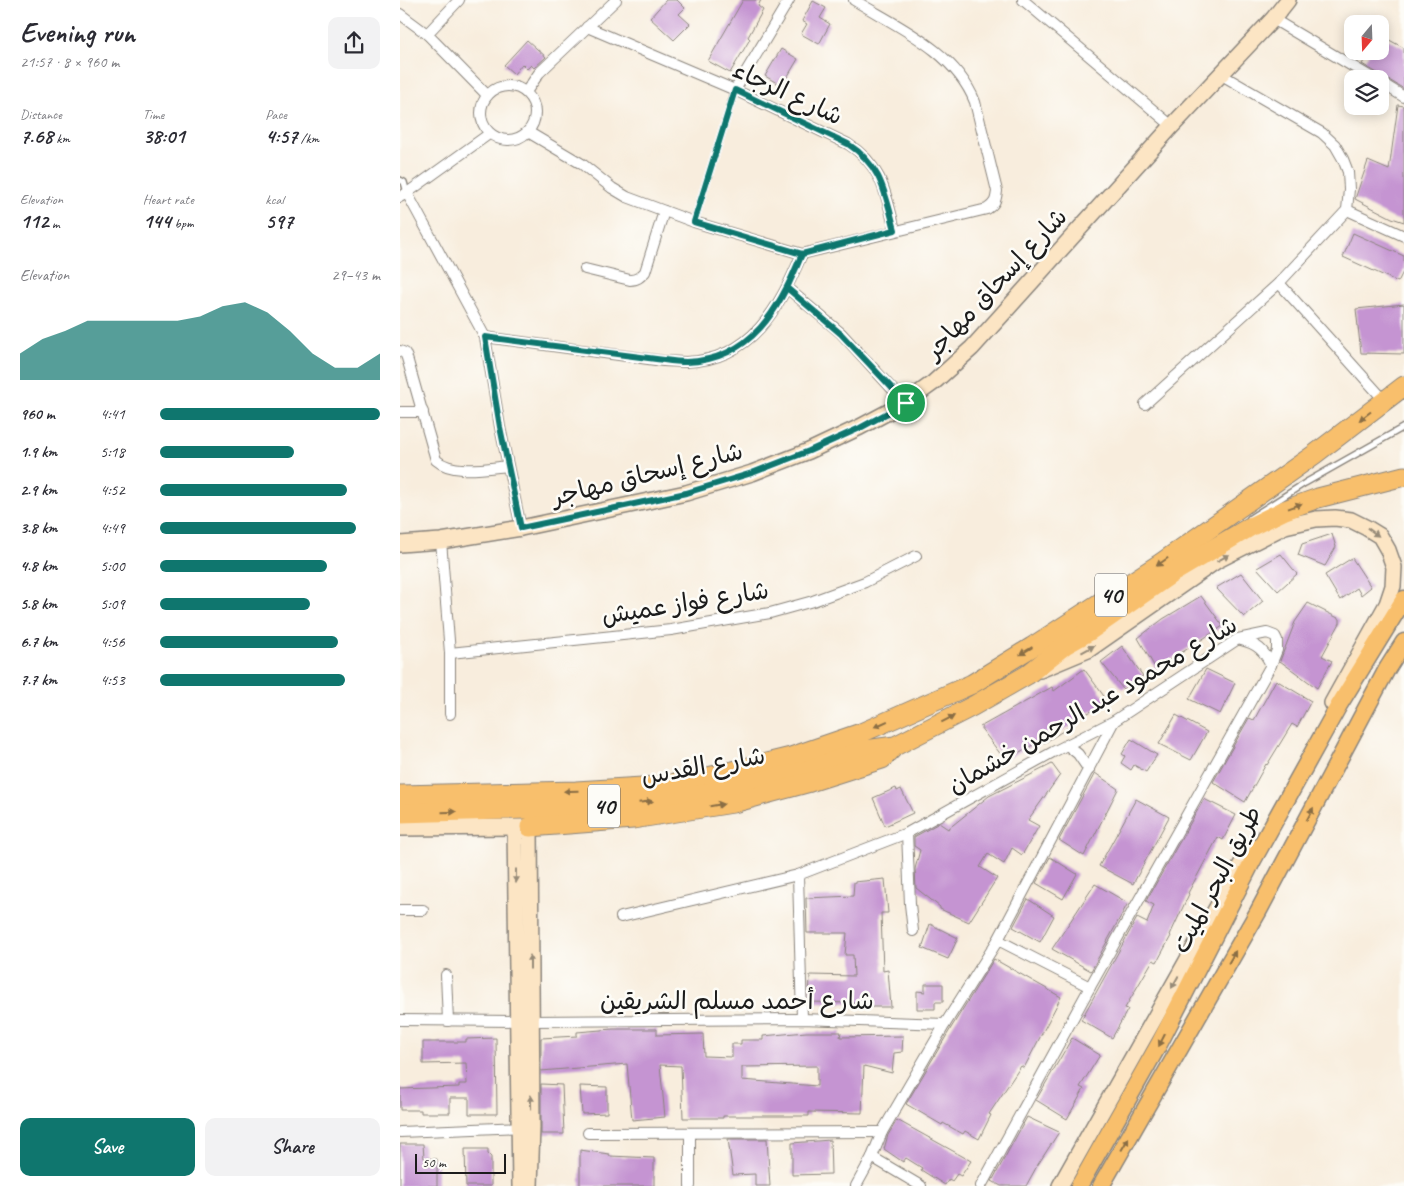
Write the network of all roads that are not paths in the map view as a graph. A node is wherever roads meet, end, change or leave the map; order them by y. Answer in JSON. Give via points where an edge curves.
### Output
{"nodes":[{"id":1,"x":459,"y":0,"type":"edge"},
{"id":2,"x":616,"y":0,"type":"edge"},
{"id":3,"x":789,"y":0,"type":"edge"},
{"id":4,"x":854,"y":0,"type":"edge"},
{"id":5,"x":1023,"y":0,"type":"edge"},
{"id":6,"x":1284,"y":1,"type":"edge"},
{"id":7,"x":400,"y":14,"type":"edge"},
{"id":8,"x":1273,"y":19,"type":"junction"},
{"id":9,"x":587,"y":27,"type":"junction"},
{"id":10,"x":427,"y":34,"type":"junction"},
{"id":11,"x":1359,"y":70,"type":"edge"},
{"id":12,"x":1220,"y":74,"type":"junction"},
{"id":13,"x":1389,"y":87,"type":"edge"},
{"id":14,"x":735,"y":90,"type":"junction"},
{"id":15,"x":526,"y":92,"type":"junction"},
{"id":16,"x":487,"y":95,"type":"junction"},
{"id":17,"x":1404,"y":96,"type":"edge"},
{"id":18,"x":1172,"y":126,"type":"junction"},
{"id":19,"x":528,"y":132,"type":"junction"},
{"id":20,"x":489,"y":134,"type":"junction"},
{"id":21,"x":400,"y":180,"type":"edge"},
{"id":22,"x":404,"y":195,"type":"edge"},
{"id":23,"x":1347,"y":210,"type":"junction"},
{"id":24,"x":664,"y":212,"type":"junction"},
{"id":25,"x":694,"y":222,"type":"junction"},
{"id":26,"x":895,"y":230,"type":"junction"},
{"id":27,"x":1404,"y":236,"type":"edge"},
{"id":28,"x":802,"y":254,"type":"junction"},
{"id":29,"x":585,"y":269,"type":"dead end"},
{"id":30,"x":1280,"y":283,"type":"junction"},
{"id":31,"x":787,"y":288,"type":"junction"},
{"id":32,"x":485,"y":337,"type":"junction"},
{"id":33,"x":400,"y":351,"type":"edge"},
{"id":34,"x":1404,"y":386,"type":"edge"},
{"id":35,"x":1385,"y":401,"type":"junction"},
{"id":36,"x":906,"y":403,"type":"junction"},
{"id":37,"x":1145,"y":404,"type":"dead end"},
{"id":38,"x":400,"y":412,"type":"edge"},
{"id":39,"x":423,"y":412,"type":"junction"},
{"id":40,"x":1404,"y":426,"type":"edge"},
{"id":41,"x":508,"y":466,"type":"junction"},
{"id":42,"x":1404,"y":476,"type":"edge"},
{"id":43,"x":1247,"y":519,"type":"dead end"},
{"id":44,"x":521,"y":528,"type":"junction"},
{"id":45,"x":1220,"y":537,"type":"dead end"},
{"id":46,"x":441,"y":541,"type":"junction"},
{"id":47,"x":400,"y":544,"type":"edge"},
{"id":48,"x":916,"y":556,"type":"dead end"},
{"id":49,"x":1198,"y":557,"type":"junction"},
{"id":50,"x":1404,"y":599,"type":"edge"},
{"id":51,"x":1238,"y":639,"type":"junction"},
{"id":52,"x":1404,"y":642,"type":"edge"},
{"id":53,"x":450,"y":653,"type":"junction"},
{"id":54,"x":1404,"y":656,"type":"edge"},
{"id":55,"x":1271,"y":664,"type":"junction"},
{"id":56,"x":1387,"y":669,"type":"junction"},
{"id":57,"x":1027,"y":675,"type":"junction"},
{"id":58,"x":450,"y":714,"type":"dead end"},
{"id":59,"x":1114,"y":721,"type":"junction"},
{"id":60,"x":1067,"y":745,"type":"junction"},
{"id":61,"x":895,"y":746,"type":"junction"},
{"id":62,"x":1088,"y":770,"type":"junction"},
{"id":63,"x":400,"y":795,"type":"edge"},
{"id":64,"x":400,"y":813,"type":"edge"},
{"id":65,"x":523,"y":827,"type":"junction"},
{"id":66,"x":400,"y":828,"type":"edge"},
{"id":67,"x":907,"y":833,"type":"junction"},
{"id":68,"x":798,"y":875,"type":"junction"},
{"id":69,"x":400,"y":910,"type":"edge"},
{"id":70,"x":423,"y":910,"type":"dead end"},
{"id":71,"x":621,"y":917,"type":"dead end"},
{"id":72,"x":913,"y":931,"type":"dead end"},
{"id":73,"x":998,"y":940,"type":"junction"},
{"id":74,"x":446,"y":975,"type":"dead end"},
{"id":75,"x":1090,"y":987,"type":"junction"},
{"id":76,"x":802,"y":1019,"type":"junction"},
{"id":77,"x":400,"y":1020,"type":"edge"},
{"id":78,"x":448,"y":1021,"type":"junction"},
{"id":79,"x":524,"y":1021,"type":"junction"},
{"id":80,"x":945,"y":1024,"type":"junction"},
{"id":81,"x":525,"y":1127,"type":"junction"},
{"id":82,"x":400,"y":1132,"type":"edge"},
{"id":83,"x":882,"y":1132,"type":"junction"},
{"id":84,"x":588,"y":1133,"type":"dead end"},
{"id":85,"x":690,"y":1133,"type":"junction"},
{"id":86,"x":872,"y":1157,"type":"junction"},
{"id":87,"x":520,"y":1186,"type":"edge"},
{"id":88,"x":530,"y":1186,"type":"edge"},
{"id":89,"x":690,"y":1186,"type":"edge"},
{"id":90,"x":856,"y":1186,"type":"edge"},
{"id":91,"x":921,"y":1186,"type":"edge"},
{"id":92,"x":982,"y":1186,"type":"edge"},
{"id":93,"x":1060,"y":1186,"type":"edge"},
{"id":94,"x":1079,"y":1186,"type":"edge"},
{"id":95,"x":1101,"y":1186,"type":"edge"}],
"edges":[{"from":1,"to":10,"type":"street"},
{"from":2,"to":9,"type":"street"},
{"from":3,"to":14,"type":"street"},
{"from":4,"to":26,"type":"street","via":[[928,45],[958,73],[975,102],[997,191],[995,202],[987,209]]},
{"from":5,"to":18,"type":"street"},
{"from":6,"to":8,"type":"street","name":"شارع إسحاق مهاجر"},
{"from":7,"to":10,"type":"street"},
{"from":8,"to":11,"type":"street"},
{"from":8,"to":12,"type":"street","name":"شارع إسحاق مهاجر"},
{"from":9,"to":14,"type":"street","name":"شارع الرجاء"},
{"from":9,"to":15,"type":"street","via":[[539,73]]},
{"from":10,"to":16,"type":"street"},
{"from":12,"to":18,"type":"street","name":"شارع إسحاق مهاجر"},
{"from":12,"to":23,"type":"street","via":[[1322,133],[1335,145],[1348,172]]},
{"from":13,"to":17,"type":"street"},
{"from":14,"to":25,"type":"lane"},
{"from":14,"to":26,"type":"street","name":"شارع الرجاء","via":[[859,151],[879,176]]},
{"from":15,"to":16,"type":"street","via":[[513,86],[499,87]]},
{"from":15,"to":19,"type":"street","via":[[535,112]]},
{"from":16,"to":20,"type":"street","via":[[480,108],[482,122]]},
{"from":18,"to":36,"type":"street","name":"شارع إسحاق مهاجر","via":[[972,348]]},
{"from":19,"to":20,"type":"street","via":[[516,140],[502,140]]},
{"from":19,"to":24,"type":"street","via":[[582,164],[627,197]]},
{"from":20,"to":22,"type":"street"},
{"from":21,"to":22,"type":"lane","via":[[404,182]]},
{"from":22,"to":32,"type":"street"},
{"from":23,"to":27,"type":"street"},
{"from":23,"to":30,"type":"street"},
{"from":24,"to":25,"type":"street"},
{"from":24,"to":29,"type":"street","via":[[641,277],[630,280]]},
{"from":25,"to":28,"type":"street"},
{"from":26,"to":28,"type":"street"},
{"from":28,"to":31,"type":"street"},
{"from":30,"to":35,"type":"street"},
{"from":30,"to":37,"type":"street"},
{"from":31,"to":32,"type":"street","via":[[751,339],[711,359],[664,360]]},
{"from":31,"to":36,"type":"street","via":[[841,334]]},
{"from":32,"to":41,"type":"street"},
{"from":33,"to":39,"type":"street","via":[[407,358]]},
{"from":34,"to":35,"type":"highway","number":"40"},
{"from":35,"to":63,"type":"highway","name":"شارع القدس","number":"40","one_way":true,"via":[[1161,563],[1032,647],[972,684],[861,733],[791,757],[659,786]]},
{"from":36,"to":44,"type":"street","name":"شارع إسحاق مهاجر","via":[[860,428],[752,473],[686,493]]},
{"from":38,"to":39,"type":"street"},
{"from":39,"to":41,"type":"street","via":[[436,460],[441,465],[457,469]]},
{"from":40,"to":43,"type":"lane"},
{"from":41,"to":44,"type":"street"},
{"from":49,"to":42,"type":"highway","number":"40","one_way":true,"via":[[1286,510],[1318,498]]},
{"from":44,"to":46,"type":"street","name":"شارع إسحاق مهاجر"},
{"from":45,"to":49,"type":"lane"},
{"from":46,"to":47,"type":"street","name":"شارع إسحاق مهاجر"},
{"from":46,"to":53,"type":"street"},
{"from":48,"to":53,"type":"street","name":"شارع فواز عميش","via":[[865,582],[770,613],[671,630]]},
{"from":49,"to":57,"type":"highway","number":"40","via":[[1065,645]]},
{"from":50,"to":94,"type":"main road","name":"طريق البحر الميت","one_way":true,"via":[[1339,705],[1258,851],[1159,1044]]},
{"from":51,"to":55,"type":"street","via":[[1261,648]]},
{"from":51,"to":55,"type":"street","name":"شارع محمود عبد الرحمن خشمان","via":[[1267,633],[1274,636],[1277,650]]},
{"from":51,"to":59,"type":"street","name":"شارع محمود عبد الرحمن خشمان"},
{"from":52,"to":56,"type":"main road"},
{"from":53,"to":58,"type":"street"},
{"from":54,"to":56,"type":"main road"},
{"from":55,"to":75,"type":"street","name":"شارع محمود عبد الرحمن خشمان"},
{"from":95,"to":56,"type":"main road","one_way":true,"via":[[1258,912]]},
{"from":61,"to":57,"type":"highway","number":"40","one_way":true},
{"from":57,"to":93,"type":"street","one_way":true,"via":[[1088,650],[1216,561],[1298,522],[1335,518],[1351,520],[1380,536],[1394,567],[1387,604]]},
{"from":59,"to":60,"type":"street","name":"شارع محمود عبد الرحمن خشمان"},
{"from":59,"to":62,"type":"street"},
{"from":60,"to":62,"type":"street","via":[[1078,754]]},
{"from":60,"to":67,"type":"street","name":"شارع محمود عبد الرحمن خشمان"},
{"from":64,"to":61,"type":"highway","name":"شارع القدس","number":"40","one_way":true,"via":[[562,808],[699,795],[805,771],[865,750]]},
{"from":65,"to":61,"type":"highway","one_way":true,"via":[[633,819],[733,803],[882,759]]},
{"from":62,"to":73,"type":"street"},
{"from":65,"to":66,"type":"street"},
{"from":65,"to":79,"type":"street"},
{"from":67,"to":68,"type":"street","name":"شارع محمود عبد الرحمن خشمان"},
{"from":67,"to":72,"type":"street"},
{"from":68,"to":71,"type":"street","name":"شارع محمود عبد الرحمن خشمان"},
{"from":68,"to":76,"type":"street"},
{"from":69,"to":70,"type":"street"},
{"from":73,"to":75,"type":"street"},
{"from":73,"to":80,"type":"street"},
{"from":74,"to":78,"type":"street"},
{"from":75,"to":92,"type":"street","name":"شارع محمود عبد الرحمن خشمان"},
{"from":76,"to":79,"type":"street","name":"شارع أحمد مسلم الشريقين"},
{"from":76,"to":80,"type":"street","name":"شارع أحمد مسلم الشريقين"},
{"from":77,"to":78,"type":"street","name":"شارع أحمد مسلم الشريقين"},
{"from":78,"to":79,"type":"street","name":"شارع أحمد مسلم الشريقين"},
{"from":79,"to":81,"type":"street"},
{"from":80,"to":83,"type":"street"},
{"from":81,"to":82,"type":"street"},
{"from":81,"to":87,"type":"street"},
{"from":81,"to":88,"type":"street"},
{"from":83,"to":85,"type":"street"},
{"from":83,"to":86,"type":"street"},
{"from":84,"to":85,"type":"street"},
{"from":85,"to":89,"type":"street"},
{"from":86,"to":90,"type":"street"},
{"from":86,"to":91,"type":"street"}]}
